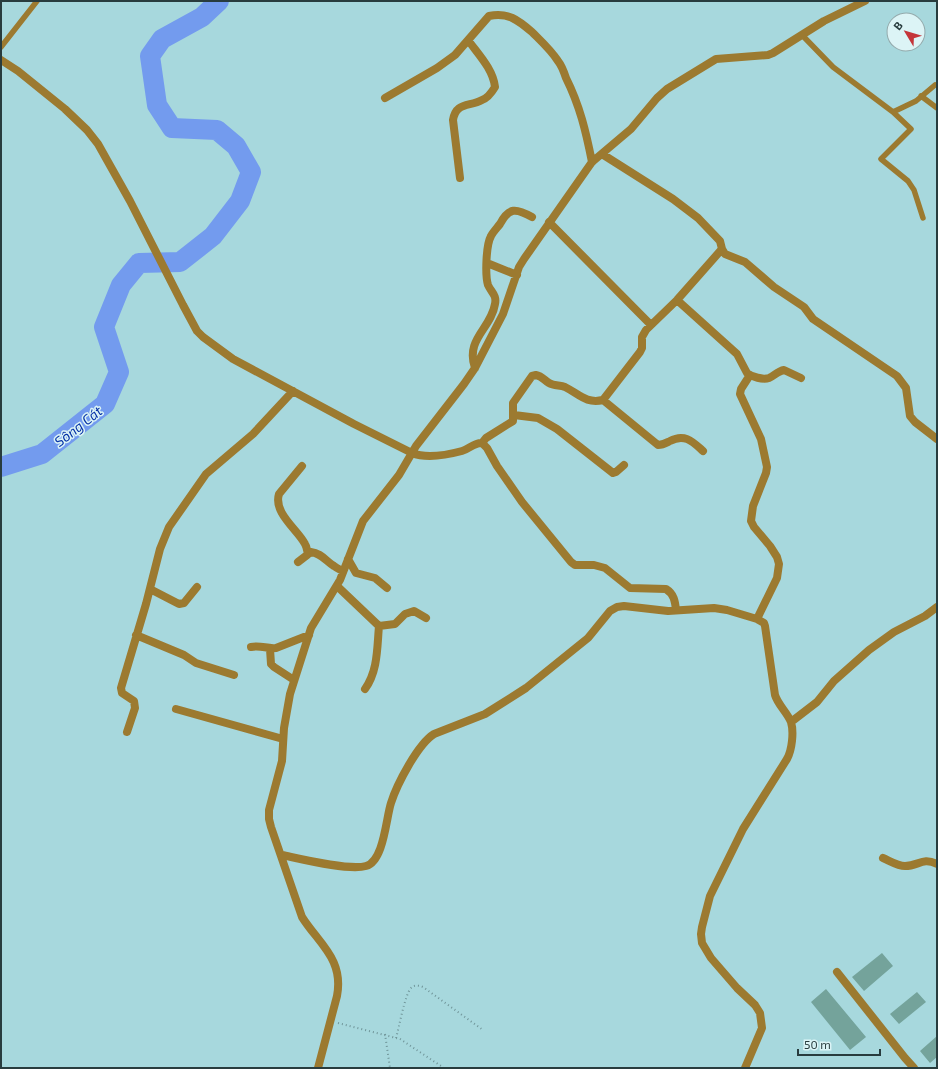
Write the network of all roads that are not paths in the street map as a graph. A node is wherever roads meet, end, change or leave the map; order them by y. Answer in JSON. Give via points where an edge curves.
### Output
{"nodes":[{"id":1,"x":37,"y":1,"type":"edge"},
{"id":2,"x":865,"y":1,"type":"edge"},
{"id":3,"x":802,"y":35,"type":"junction"},
{"id":4,"x":468,"y":40,"type":"junction"},
{"id":5,"x":1,"y":47,"type":"edge"},
{"id":6,"x":1,"y":60,"type":"edge"},
{"id":7,"x":935,"y":85,"type":"dead end"},
{"id":8,"x":921,"y":96,"type":"junction"},
{"id":9,"x":385,"y":98,"type":"dead end"},
{"id":10,"x":937,"y":108,"type":"edge"},
{"id":11,"x":893,"y":112,"type":"junction"},
{"id":12,"x":602,"y":154,"type":"junction"},
{"id":13,"x":592,"y":162,"type":"junction"},
{"id":14,"x":460,"y":178,"type":"dead end"},
{"id":15,"x":532,"y":217,"type":"dead end"},
{"id":16,"x":923,"y":218,"type":"dead end"},
{"id":17,"x":549,"y":222,"type":"junction"},
{"id":18,"x":722,"y":249,"type":"junction"},
{"id":19,"x":487,"y":263,"type":"junction"},
{"id":20,"x":517,"y":275,"type":"junction"},
{"id":21,"x":677,"y":300,"type":"junction"},
{"id":22,"x":651,"y":325,"type":"junction"},
{"id":23,"x":475,"y":368,"type":"junction"},
{"id":24,"x":750,"y":376,"type":"junction"},
{"id":25,"x":801,"y":378,"type":"dead end"},
{"id":26,"x":293,"y":391,"type":"junction"},
{"id":27,"x":603,"y":400,"type":"junction"},
{"id":28,"x":514,"y":415,"type":"junction"},
{"id":29,"x":937,"y":439,"type":"edge"},
{"id":30,"x":482,"y":443,"type":"junction"},
{"id":31,"x":703,"y":451,"type":"dead end"},
{"id":32,"x":412,"y":454,"type":"junction"},
{"id":33,"x":624,"y":465,"type":"dead end"},
{"id":34,"x":302,"y":466,"type":"dead end"},
{"id":35,"x":308,"y":554,"type":"junction"},
{"id":36,"x":348,"y":559,"type":"junction"},
{"id":37,"x":298,"y":562,"type":"dead end"},
{"id":38,"x":343,"y":571,"type":"junction"},
{"id":39,"x":337,"y":586,"type":"junction"},
{"id":40,"x":197,"y":587,"type":"dead end"},
{"id":41,"x":387,"y":588,"type":"dead end"},
{"id":42,"x":150,"y":589,"type":"junction"},
{"id":43,"x":937,"y":607,"type":"edge"},
{"id":44,"x":676,"y":610,"type":"junction"},
{"id":45,"x":426,"y":618,"type":"dead end"},
{"id":46,"x":757,"y":620,"type":"junction"},
{"id":47,"x":379,"y":626,"type":"junction"},
{"id":48,"x":136,"y":635,"type":"junction"},
{"id":49,"x":309,"y":635,"type":"junction"},
{"id":50,"x":251,"y":647,"type":"dead end"},
{"id":51,"x":270,"y":649,"type":"junction"},
{"id":52,"x":234,"y":676,"type":"dead end"},
{"id":53,"x":294,"y":680,"type":"junction"},
{"id":54,"x":365,"y":689,"type":"dead end"},
{"id":55,"x":176,"y":709,"type":"dead end"},
{"id":56,"x":791,"y":722,"type":"junction"},
{"id":57,"x":127,"y":732,"type":"dead end"},
{"id":58,"x":283,"y":739,"type":"junction"},
{"id":59,"x":282,"y":855,"type":"junction"},
{"id":60,"x":883,"y":858,"type":"dead end"},
{"id":61,"x":937,"y":864,"type":"edge"},
{"id":62,"x":837,"y":972,"type":"dead end"},
{"id":63,"x":318,"y":1068,"type":"edge"},
{"id":64,"x":745,"y":1068,"type":"edge"},
{"id":65,"x":914,"y":1068,"type":"edge"}],
"edges":[{"from":1,"to":5,"type":"lane"},
{"from":2,"to":3,"type":"street"},
{"from":3,"to":11,"type":"lane","via":[[833,67]]},
{"from":3,"to":12,"type":"street","via":[[768,55],[722,58],[705,65],[667,89],[631,129]]},
{"from":4,"to":9,"type":"street","via":[[455,55],[437,68]]},
{"from":4,"to":13,"type":"street","via":[[489,16],[508,15],[521,23],[547,47],[559,62],[570,86],[584,122]]},
{"from":4,"to":14,"type":"street","via":[[487,66],[495,87],[482,100],[458,108],[454,113],[452,120]]},
{"from":6,"to":26,"type":"street","via":[[18,71],[88,130],[130,202],[198,331],[233,359]]},
{"from":7,"to":8,"type":"lane"},
{"from":8,"to":10,"type":"lane"},
{"from":8,"to":11,"type":"lane"},
{"from":11,"to":16,"type":"lane","via":[[911,128],[881,159],[908,181],[914,190]]},
{"from":12,"to":13,"type":"street"},
{"from":12,"to":18,"type":"street","via":[[673,198],[698,218],[720,241]]},
{"from":13,"to":17,"type":"street"},
{"from":15,"to":19,"type":"street","via":[[518,210],[511,211],[503,217],[490,237]]},
{"from":17,"to":20,"type":"street","via":[[524,259]]},
{"from":17,"to":22,"type":"street"},
{"from":18,"to":21,"type":"street"},
{"from":18,"to":29,"type":"street","via":[[725,254],[745,262],[774,287],[804,307],[813,319],[898,376],[906,388],[910,416]]},
{"from":19,"to":20,"type":"street"},
{"from":19,"to":23,"type":"street","via":[[488,286],[496,297],[496,303],[472,353]]},
{"from":20,"to":23,"type":"street","via":[[503,314]]},
{"from":21,"to":22,"type":"street"},
{"from":21,"to":24,"type":"street","via":[[737,354]]},
{"from":22,"to":27,"type":"street","via":[[642,335],[640,352]]},
{"from":23,"to":32,"type":"street"},
{"from":24,"to":25,"type":"street","via":[[763,379],[784,370]]},
{"from":24,"to":46,"type":"street","via":[[740,394],[761,439],[767,467],[753,506],[751,521],[770,546],[779,564],[777,578]]},
{"from":26,"to":32,"type":"street"},
{"from":26,"to":42,"type":"street","via":[[253,434],[206,474],[166,532]]},
{"from":27,"to":28,"type":"street","via":[[580,397],[565,387],[551,384],[536,375],[532,376],[512,403]]},
{"from":27,"to":31,"type":"street","via":[[658,445],[684,437]]},
{"from":28,"to":30,"type":"street","via":[[514,420],[510,424]]},
{"from":28,"to":33,"type":"street","via":[[538,418],[557,429],[613,473]]},
{"from":30,"to":32,"type":"street","via":[[462,451],[423,456]]},
{"from":30,"to":44,"type":"street","via":[[522,502],[571,562],[579,566],[601,566],[630,588],[666,589],[674,597]]},
{"from":32,"to":36,"type":"street","via":[[363,521]]},
{"from":34,"to":35,"type":"street","via":[[278,498],[286,519],[305,544]]},
{"from":35,"to":37,"type":"street"},
{"from":35,"to":38,"type":"street","via":[[319,554]]},
{"from":36,"to":38,"type":"street"},
{"from":36,"to":41,"type":"street","via":[[356,573],[376,578]]},
{"from":38,"to":39,"type":"street"},
{"from":39,"to":47,"type":"street"},
{"from":39,"to":49,"type":"street"},
{"from":40,"to":42,"type":"street","via":[[184,603],[179,604]]},
{"from":42,"to":48,"type":"street"},
{"from":43,"to":56,"type":"street","via":[[869,650],[834,681],[817,702]]},
{"from":44,"to":46,"type":"street","via":[[714,608]]},
{"from":44,"to":59,"type":"street","via":[[624,606],[613,609],[588,638],[526,688],[485,714],[430,736],[404,772],[391,804],[379,852],[369,865],[359,867],[326,864]]},
{"from":45,"to":47,"type":"street","via":[[414,611],[405,614],[395,624]]},
{"from":46,"to":56,"type":"street","via":[[765,626],[777,700]]},
{"from":47,"to":54,"type":"street","via":[[375,664]]},
{"from":48,"to":52,"type":"street","via":[[184,655],[196,663]]},
{"from":48,"to":57,"type":"street","via":[[121,688],[122,693],[134,702],[135,708]]},
{"from":49,"to":51,"type":"street"},
{"from":49,"to":53,"type":"street"},
{"from":50,"to":51,"type":"street","via":[[263,646]]},
{"from":51,"to":53,"type":"street","via":[[271,664]]},
{"from":53,"to":58,"type":"street"},
{"from":55,"to":58,"type":"street"},
{"from":56,"to":64,"type":"street","via":[[790,753],[742,829],[710,896],[701,934],[702,943],[711,958],[760,1013],[762,1028]]},
{"from":58,"to":59,"type":"street","via":[[282,761],[269,814],[271,827]]},
{"from":59,"to":63,"type":"street","via":[[302,917],[308,928],[327,949],[338,975],[339,987]]},
{"from":60,"to":61,"type":"street","via":[[905,866],[927,861]]},
{"from":62,"to":65,"type":"street"}]}
